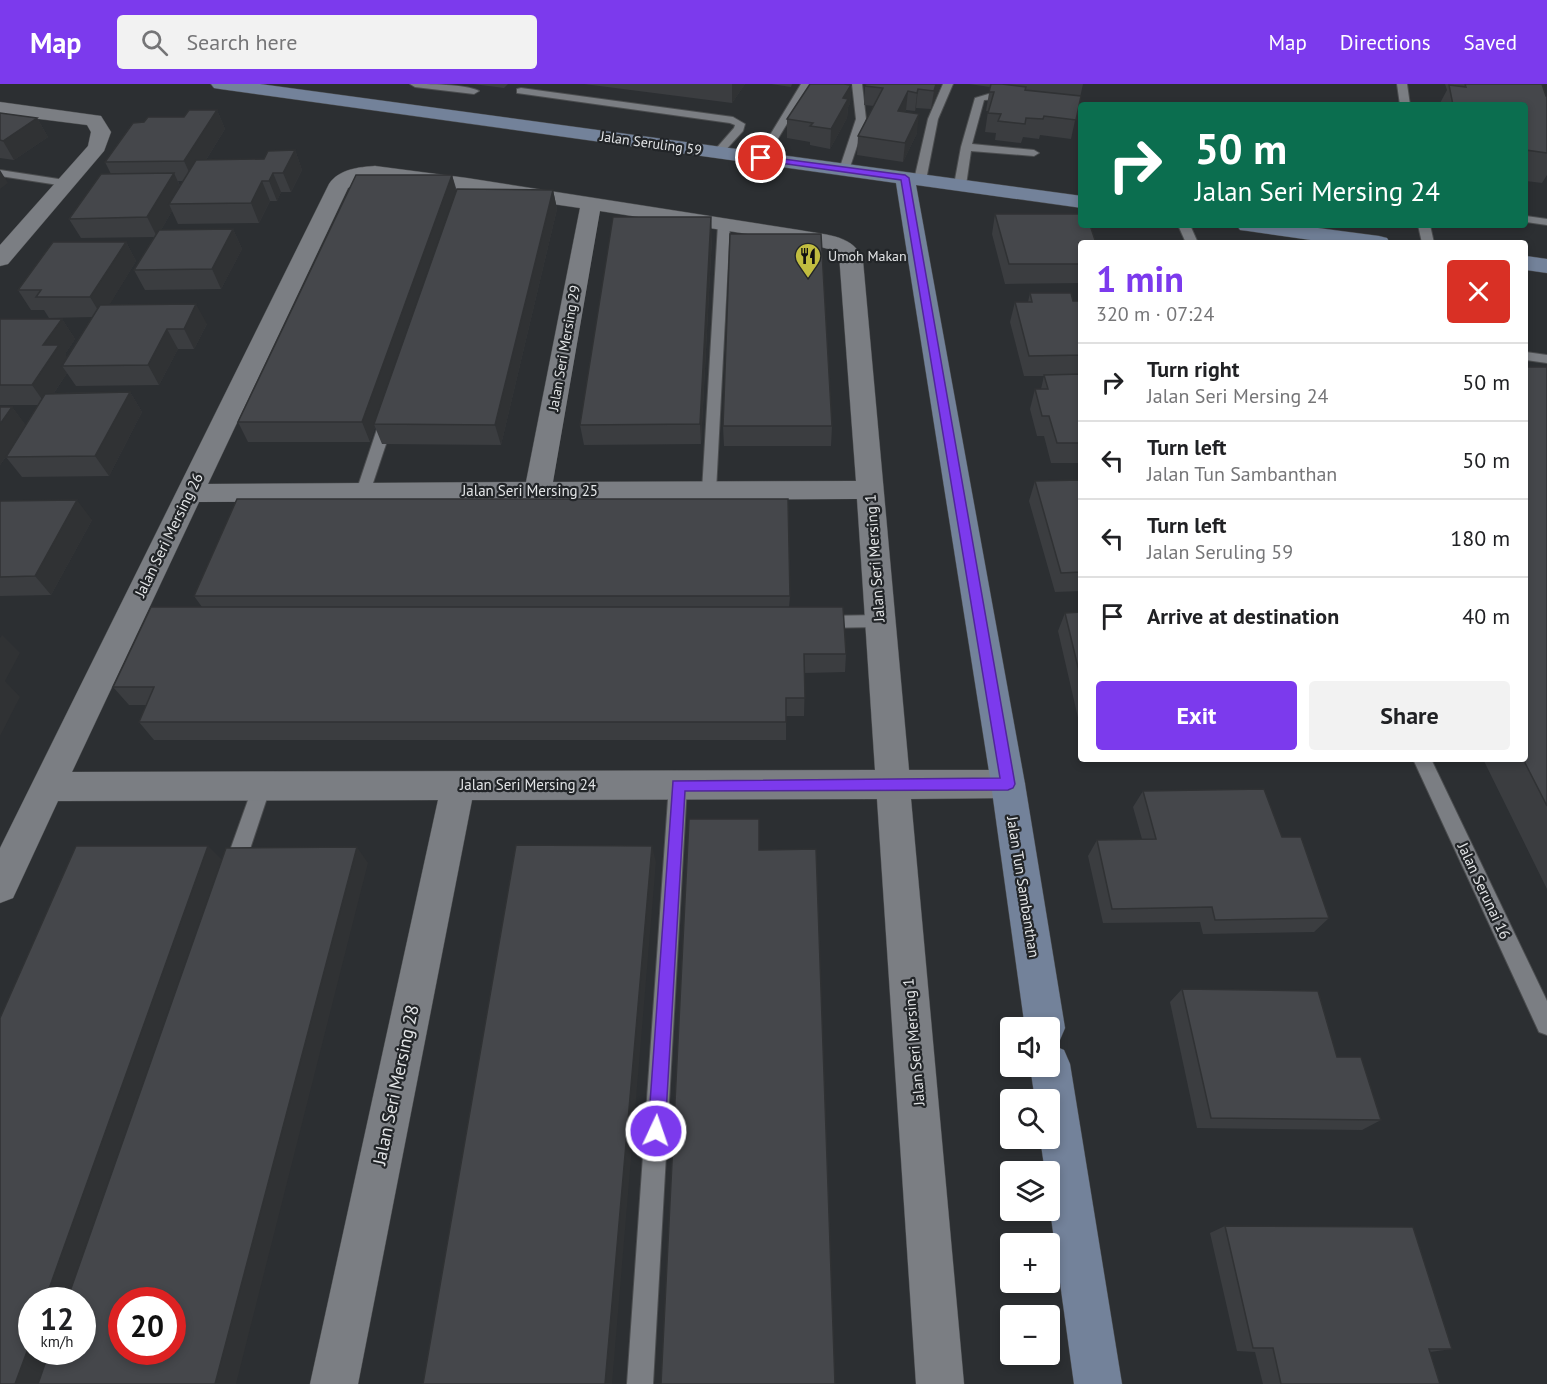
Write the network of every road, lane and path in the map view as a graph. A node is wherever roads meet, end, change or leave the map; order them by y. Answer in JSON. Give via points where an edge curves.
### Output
{"nodes":[{"id":1,"x":220,"y":84,"type":"edge"},
{"id":2,"x":415,"y":84,"type":"edge"},
{"id":3,"x":806,"y":84,"type":"edge"},
{"id":4,"x":856,"y":84,"type":"edge"},
{"id":5,"x":948,"y":84,"type":"edge"},
{"id":6,"x":1402,"y":84,"type":"edge"},
{"id":7,"x":255,"y":86,"type":"edge"},
{"id":8,"x":474,"y":91,"type":"dead end"},
{"id":9,"x":521,"y":91,"type":"dead end"},
{"id":10,"x":1018,"y":98,"type":"edge"},
{"id":11,"x":1405,"y":102,"type":"edge"},
{"id":12,"x":0,"y":108,"type":"edge"},
{"id":13,"x":966,"y":147,"type":"junction"},
{"id":14,"x":718,"y":152,"type":"junction"},
{"id":15,"x":1034,"y":153,"type":"dead end"},
{"id":16,"x":761,"y":158,"type":"junction"},
{"id":17,"x":844,"y":170,"type":"junction"},
{"id":18,"x":0,"y":173,"type":"edge"},
{"id":19,"x":913,"y":179,"type":"junction"},
{"id":20,"x":65,"y":183,"type":"junction"},
{"id":21,"x":339,"y":184,"type":"joint"},
{"id":22,"x":960,"y":185,"type":"junction"},
{"id":23,"x":1078,"y":201,"type":"edge"},
{"id":24,"x":591,"y":204,"type":"junction"},
{"id":25,"x":1528,"y":219,"type":"edge"},
{"id":26,"x":1547,"y":222,"type":"edge"},
{"id":27,"x":724,"y":224,"type":"junction"},
{"id":28,"x":1270,"y":228,"type":"edge"},
{"id":29,"x":1357,"y":240,"type":"edge"},
{"id":30,"x":3,"y":251,"type":"edge"},
{"id":31,"x":1528,"y":263,"type":"edge"},
{"id":32,"x":1547,"y":266,"type":"edge"},
{"id":33,"x":1528,"y":356,"type":"edge"},
{"id":34,"x":1547,"y":359,"type":"edge"},
{"id":35,"x":393,"y":404,"type":"edge"},
{"id":36,"x":870,"y":490,"type":"junction"},
{"id":37,"x":538,"y":491,"type":"junction"},
{"id":38,"x":709,"y":491,"type":"junction"},
{"id":39,"x":363,"y":492,"type":"junction"},
{"id":40,"x":190,"y":493,"type":"junction"},
{"id":41,"x":880,"y":621,"type":"junction"},
{"id":42,"x":801,"y":622,"type":"edge"},
{"id":43,"x":1423,"y":762,"type":"edge"},
{"id":44,"x":908,"y":784,"type":"junction"},
{"id":45,"x":1008,"y":784,"type":"junction"},
{"id":46,"x":458,"y":785,"type":"junction"},
{"id":47,"x":678,"y":785,"type":"junction"},
{"id":48,"x":262,"y":786,"type":"junction"},
{"id":49,"x":48,"y":787,"type":"junction"},
{"id":50,"x":0,"y":886,"type":"edge"},
{"id":51,"x":228,"y":886,"type":"edge"},
{"id":52,"x":1042,"y":1017,"type":"edge"},
{"id":53,"x":1547,"y":1024,"type":"edge"},
{"id":54,"x":1052,"y":1077,"type":"edge"},
{"id":55,"x":334,"y":1384,"type":"edge"},
{"id":56,"x":640,"y":1384,"type":"edge"},
{"id":57,"x":940,"y":1384,"type":"edge"},
{"id":58,"x":1098,"y":1384,"type":"edge"}],
"edges":[{"from":1,"to":7,"type":"main road","name":"Jalan Seruling 59"},
{"from":2,"to":8,"type":"lane"},
{"from":3,"to":16,"type":"lane"},
{"from":4,"to":17,"type":"lane","via":[[861,119]]},
{"from":5,"to":19,"type":"lane","via":[[936,106]]},
{"from":6,"to":11,"type":"lane"},
{"from":7,"to":14,"type":"main road","name":"Jalan Seruling 59"},
{"from":9,"to":14,"type":"lane","via":[[740,124]]},
{"from":10,"to":13,"type":"lane","via":[[980,98]]},
{"from":12,"to":20,"type":"street","via":[[94,120],[101,132],[97,147]]},
{"from":13,"to":15,"type":"lane"},
{"from":13,"to":22,"type":"lane"},
{"from":14,"to":16,"type":"main road","name":"Jalan Seruling 59"},
{"from":16,"to":17,"type":"main road","name":"Jalan Seruling 59"},
{"from":17,"to":19,"type":"main road","name":"Jalan Seruling 59"},
{"from":18,"to":20,"type":"lane"},
{"from":19,"to":22,"type":"main road","name":"Jalan Seruling 59"},
{"from":19,"to":45,"type":"main road","name":"Jalan Tun Sambanthan"},
{"from":20,"to":30,"type":"street"},
{"from":21,"to":24,"type":"street","name":"Jalan Seri Mersing 1","via":[[358,173],[375,172],[465,189]]},
{"from":21,"to":40,"type":"street","name":"Jalan Seri Mersing 26"},
{"from":22,"to":23,"type":"main road","name":"Jalan Seruling 59"},
{"from":24,"to":27,"type":"street","name":"Jalan Seri Mersing 1"},
{"from":24,"to":37,"type":"street","name":"Jalan Seri Mersing 29"},
{"from":25,"to":26,"type":"lane"},
{"from":27,"to":36,"type":"street","name":"Jalan Seri Mersing 1","via":[[840,245],[849,251]]},
{"from":27,"to":38,"type":"lane"},
{"from":28,"to":29,"type":"main road"},
{"from":31,"to":32,"type":"main road"},
{"from":33,"to":34,"type":"lane"},
{"from":35,"to":39,"type":"lane"},
{"from":36,"to":38,"type":"street","name":"Jalan Seri Mersing 25"},
{"from":36,"to":41,"type":"street","name":"Jalan Seri Mersing 1"},
{"from":37,"to":38,"type":"street","name":"Jalan Seri Mersing 25"},
{"from":37,"to":39,"type":"street","name":"Jalan Seri Mersing 25"},
{"from":39,"to":40,"type":"street","name":"Jalan Seri Mersing 25"},
{"from":40,"to":49,"type":"street","name":"Jalan Seri Mersing 26","via":[[138,626]]},
{"from":41,"to":42,"type":"lane"},
{"from":41,"to":44,"type":"street","name":"Jalan Seri Mersing 1"},
{"from":43,"to":53,"type":"lane","name":"Jalan Serunai 16"},
{"from":44,"to":45,"type":"street","name":"Jalan Seri Mersing 24"},
{"from":44,"to":47,"type":"street","name":"Jalan Seri Mersing 24"},
{"from":44,"to":57,"type":"street","name":"Jalan Seri Mersing 1"},
{"from":45,"to":52,"type":"main road","name":"Jalan Tun Sambanthan"},
{"from":46,"to":47,"type":"street","name":"Jalan Seri Mersing 24"},
{"from":46,"to":48,"type":"street","name":"Jalan Seri Mersing 24"},
{"from":46,"to":55,"type":"street","name":"Jalan Seri Mersing 28"},
{"from":47,"to":56,"type":"lane"},
{"from":48,"to":49,"type":"street","name":"Jalan Seri Mersing 24"},
{"from":48,"to":51,"type":"lane"},
{"from":49,"to":50,"type":"street","name":"Jalan Seri Mersing 26"},
{"from":54,"to":58,"type":"main road"}]}
